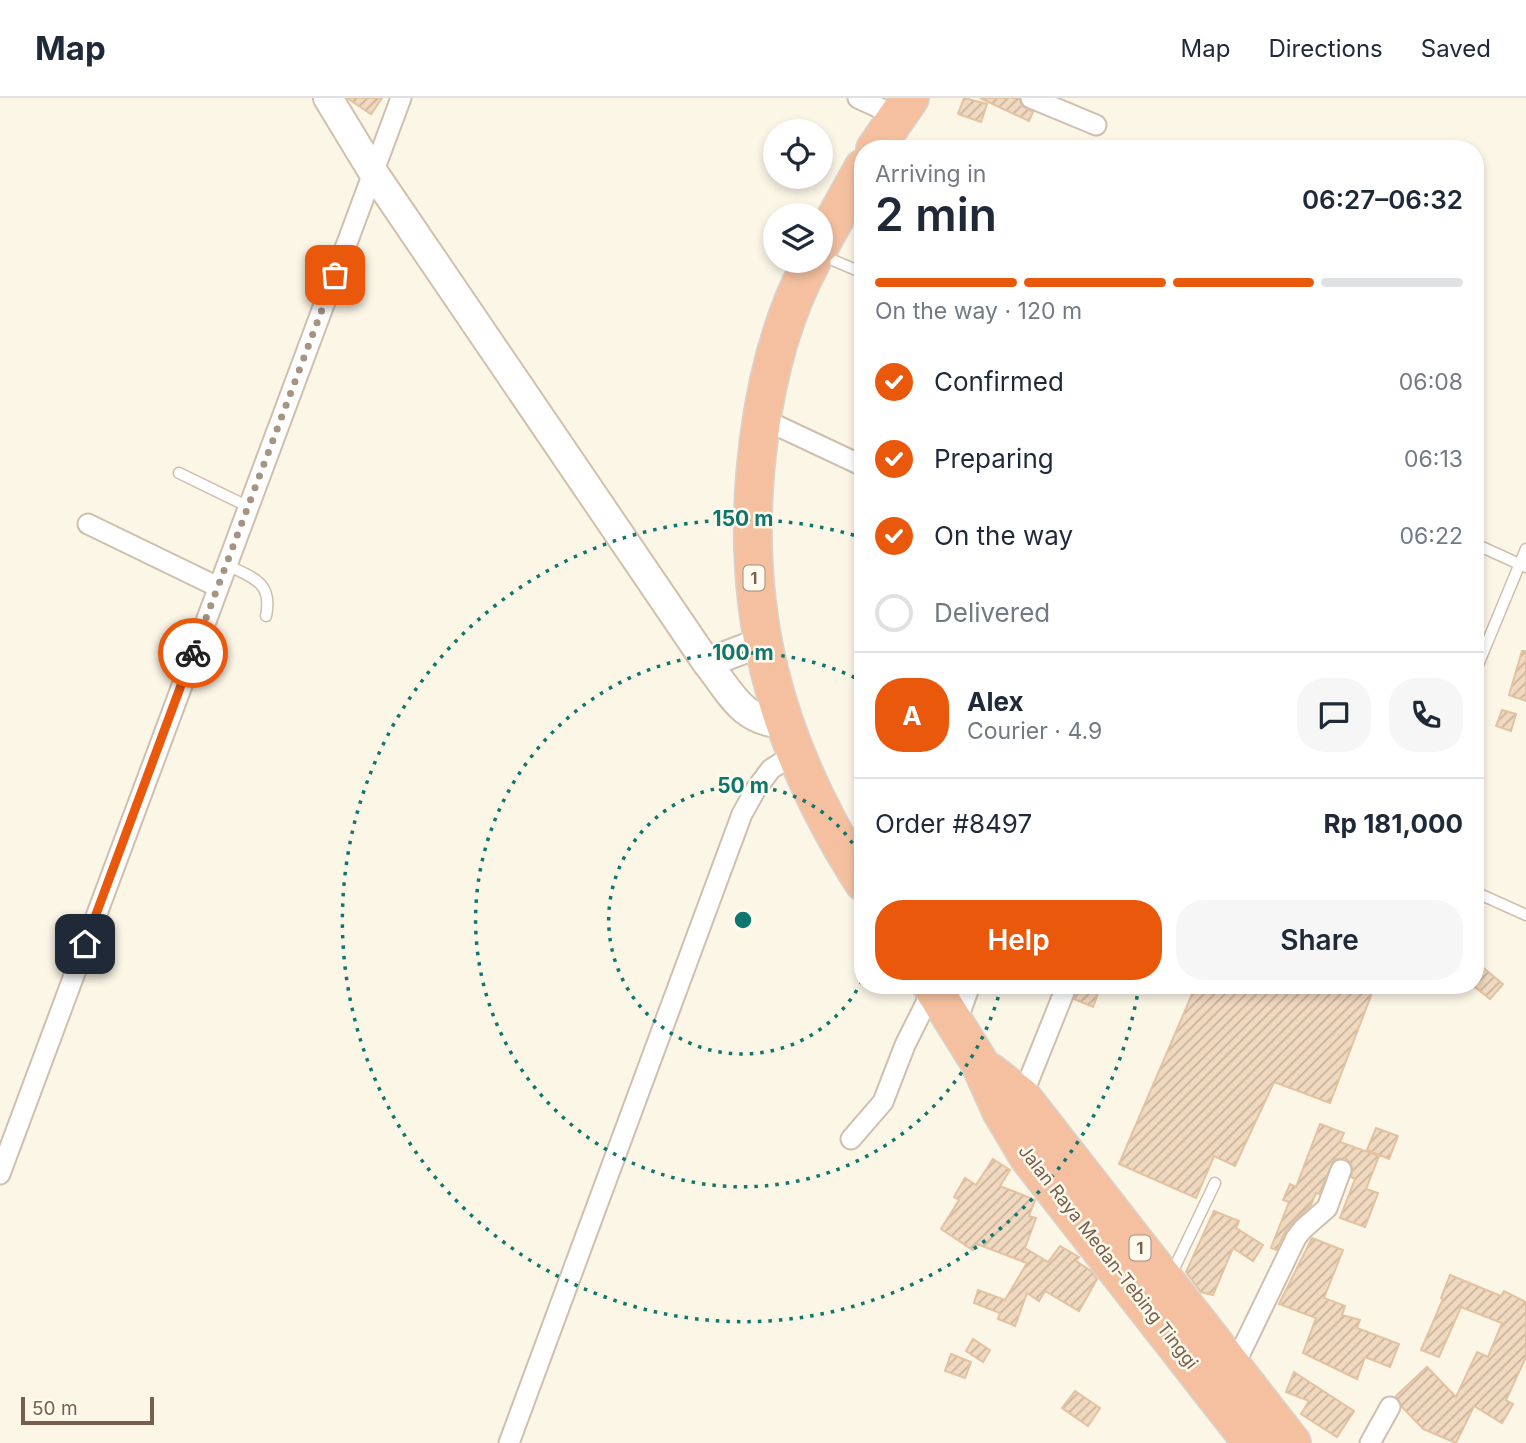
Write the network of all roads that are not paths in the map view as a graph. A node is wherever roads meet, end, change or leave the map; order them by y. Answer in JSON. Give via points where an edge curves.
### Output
{"nodes":[{"id":1,"x":328,"y":98,"type":"edge"},
{"id":2,"x":401,"y":98,"type":"edge"},
{"id":3,"x":858,"y":98,"type":"edge"},
{"id":4,"x":1031,"y":98,"type":"edge"},
{"id":5,"x":903,"y":107,"type":"edge"},
{"id":6,"x":1096,"y":125,"type":"dead end"},
{"id":7,"x":881,"y":140,"type":"edge"},
{"id":8,"x":373,"y":172,"type":"junction"},
{"id":9,"x":854,"y":184,"type":"edge"},
{"id":10,"x":833,"y":222,"type":"edge"},
{"id":11,"x":833,"y":260,"type":"edge"},
{"id":12,"x":854,"y":270,"type":"edge"},
{"id":13,"x":806,"y":273,"type":"edge"},
{"id":14,"x":761,"y":418,"type":"junction"},
{"id":15,"x":854,"y":462,"type":"edge"},
{"id":16,"x":178,"y":473,"type":"dead end"},
{"id":17,"x":249,"y":507,"type":"junction"},
{"id":18,"x":88,"y":524,"type":"dead end"},
{"id":19,"x":1484,"y":548,"type":"edge"},
{"id":20,"x":1526,"y":549,"type":"edge"},
{"id":21,"x":226,"y":564,"type":"junction"},
{"id":22,"x":1523,"y":565,"type":"edge"},
{"id":23,"x":218,"y":587,"type":"junction"},
{"id":24,"x":266,"y":616,"type":"dead end"},
{"id":25,"x":762,"y":642,"type":"junction"},
{"id":26,"x":1484,"y":652,"type":"edge"},
{"id":27,"x":708,"y":663,"type":"junction"},
{"id":28,"x":789,"y":739,"type":"junction"},
{"id":29,"x":854,"y":868,"type":"edge"},
{"id":30,"x":1484,"y":896,"type":"edge"},
{"id":31,"x":1526,"y":915,"type":"edge"},
{"id":32,"x":929,"y":994,"type":"edge"},
{"id":33,"x":937,"y":994,"type":"edge"},
{"id":34,"x":967,"y":994,"type":"edge"},
{"id":35,"x":1062,"y":994,"type":"edge"},
{"id":36,"x":956,"y":1024,"type":"junction"},
{"id":37,"x":979,"y":1062,"type":"junction"},
{"id":38,"x":1022,"y":1097,"type":"junction"},
{"id":39,"x":851,"y":1139,"type":"dead end"},
{"id":40,"x":1341,"y":1170,"type":"dead end"},
{"id":41,"x":0,"y":1174,"type":"edge"},
{"id":42,"x":1215,"y":1182,"type":"dead end"},
{"id":43,"x":1167,"y":1283,"type":"junction"},
{"id":44,"x":1234,"y":1366,"type":"junction"},
{"id":45,"x":1390,"y":1407,"type":"dead end"},
{"id":46,"x":509,"y":1443,"type":"edge"},
{"id":47,"x":1252,"y":1443,"type":"edge"},
{"id":48,"x":1292,"y":1443,"type":"edge"},
{"id":49,"x":1370,"y":1443,"type":"edge"}],
"edges":[{"from":1,"to":8,"type":"street"},
{"from":2,"to":8,"type":"street"},
{"from":3,"to":5,"type":"street"},
{"from":4,"to":6,"type":"street"},
{"from":5,"to":7,"type":"highway"},
{"from":8,"to":17,"type":"street"},
{"from":8,"to":27,"type":"street"},
{"from":9,"to":10,"type":"highway"},
{"from":11,"to":12,"type":"lane"},
{"from":13,"to":14,"type":"highway","number":"1","via":[[786,317]]},
{"from":14,"to":15,"type":"street"},
{"from":14,"to":25,"type":"highway","number":"1","via":[[751,553]]},
{"from":16,"to":17,"type":"lane"},
{"from":17,"to":21,"type":"street"},
{"from":18,"to":23,"type":"street"},
{"from":19,"to":22,"type":"lane"},
{"from":20,"to":22,"type":"lane"},
{"from":21,"to":23,"type":"street"},
{"from":21,"to":24,"type":"lane","via":[[257,581],[267,593]]},
{"from":22,"to":26,"type":"lane"},
{"from":23,"to":41,"type":"street"},
{"from":25,"to":27,"type":"street"},
{"from":25,"to":28,"type":"highway","number":"1"},
{"from":27,"to":28,"type":"street","via":[[745,712]]},
{"from":28,"to":29,"type":"highway","number":"1"},
{"from":28,"to":46,"type":"street","via":[[742,814]]},
{"from":30,"to":31,"type":"lane"},
{"from":32,"to":39,"type":"street","via":[[883,1102]]},
{"from":33,"to":36,"type":"highway","name":"Jalan Raya Medan-Tebing Tinggi","number":"1"},
{"from":34,"to":36,"type":"street"},
{"from":35,"to":38,"type":"street"},
{"from":36,"to":37,"type":"highway","name":"Jalan Raya Medan-Tebing Tinggi","number":"1"},
{"from":37,"to":38,"type":"highway","name":"Jalan Raya Medan-Tebing Tinggi","number":"1"},
{"from":37,"to":47,"type":"highway","name":"Jalan Raya Medan-Tebing Tinggi","number":"1","via":[[1029,1158]]},
{"from":38,"to":43,"type":"highway","name":"Jalan Raya Medan-Tebing Tinggi","number":"1"},
{"from":40,"to":44,"type":"street","via":[[1327,1208],[1296,1238]]},
{"from":42,"to":43,"type":"lane"},
{"from":43,"to":44,"type":"highway","name":"Jalan Raya Medan-Tebing Tinggi","number":"1"},
{"from":44,"to":48,"type":"highway","name":"Jalan Raya Medan-Tebing Tinggi","number":"1"},
{"from":45,"to":49,"type":"street"}]}
